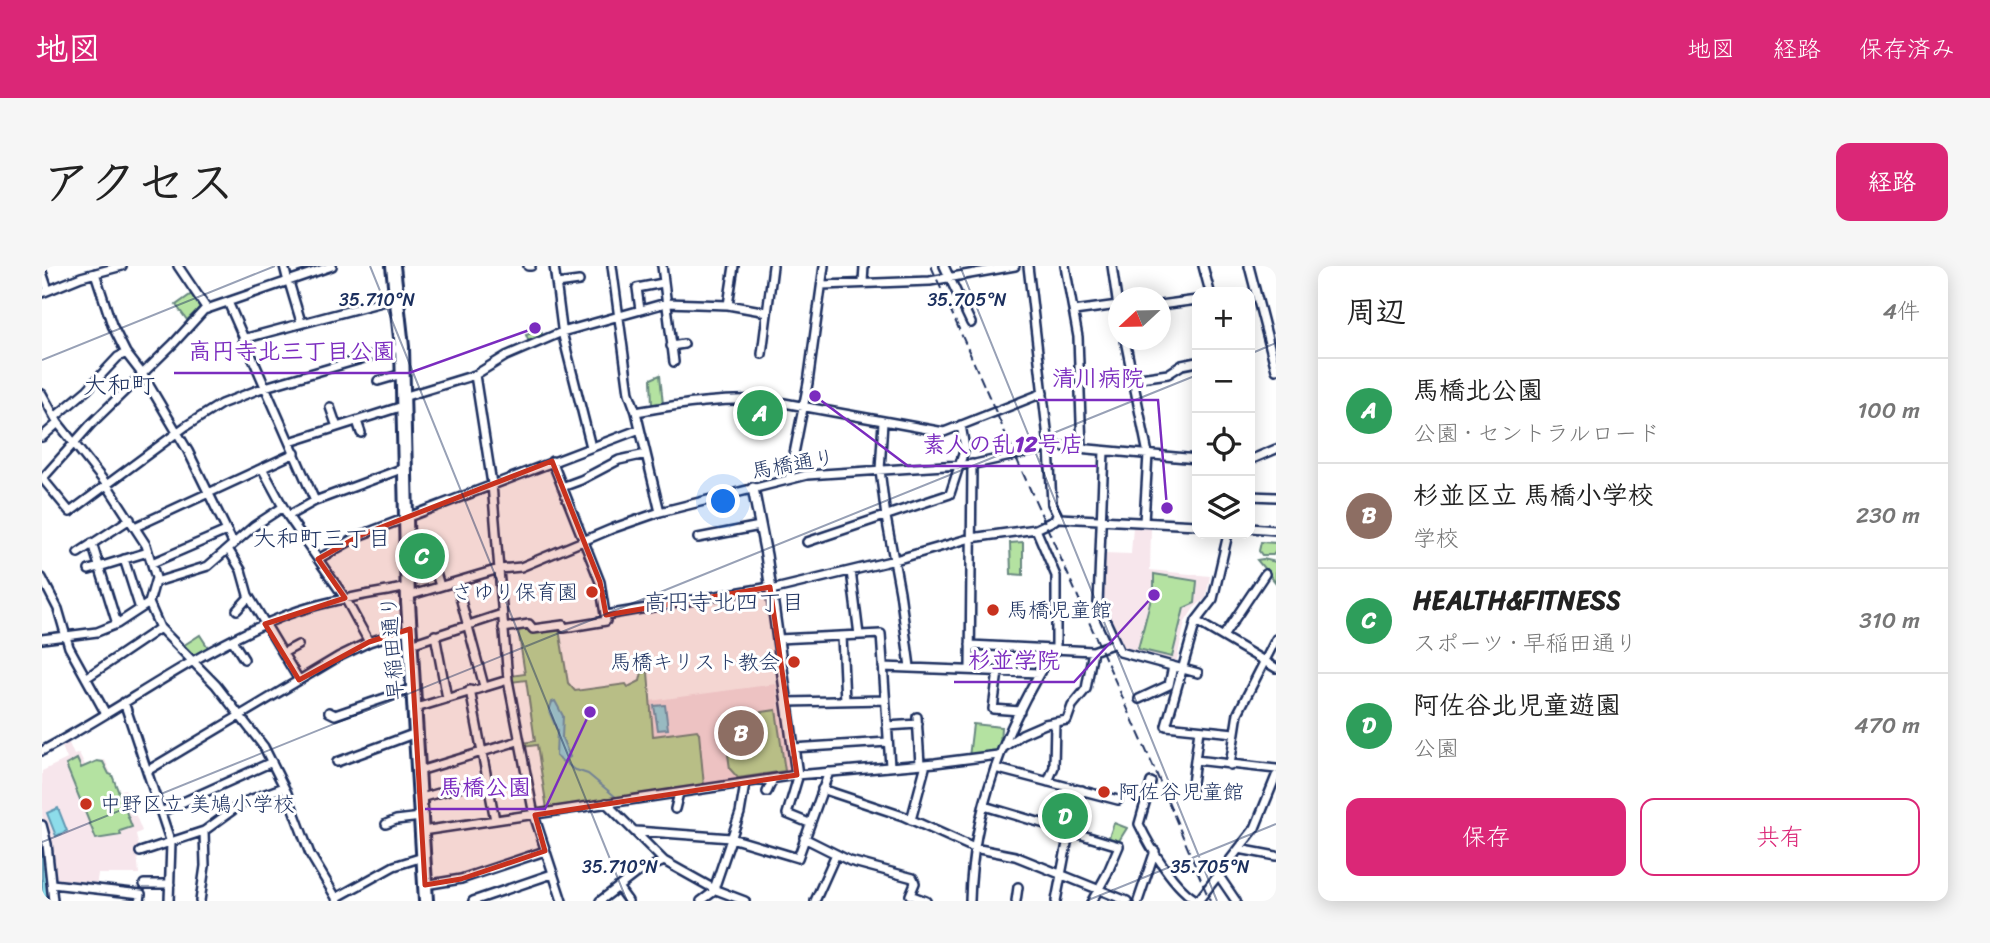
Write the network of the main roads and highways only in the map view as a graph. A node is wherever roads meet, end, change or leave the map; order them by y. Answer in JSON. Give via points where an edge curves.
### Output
{"nodes":[{"id":1,"x":393,"y":266,"type":"edge"},
{"id":2,"x":426,"y":901,"type":"edge"}],
"edges":[{"from":1,"to":2,"type":"main road","name":"早稲田通り","via":[[402,347],[408,591]]}]}
